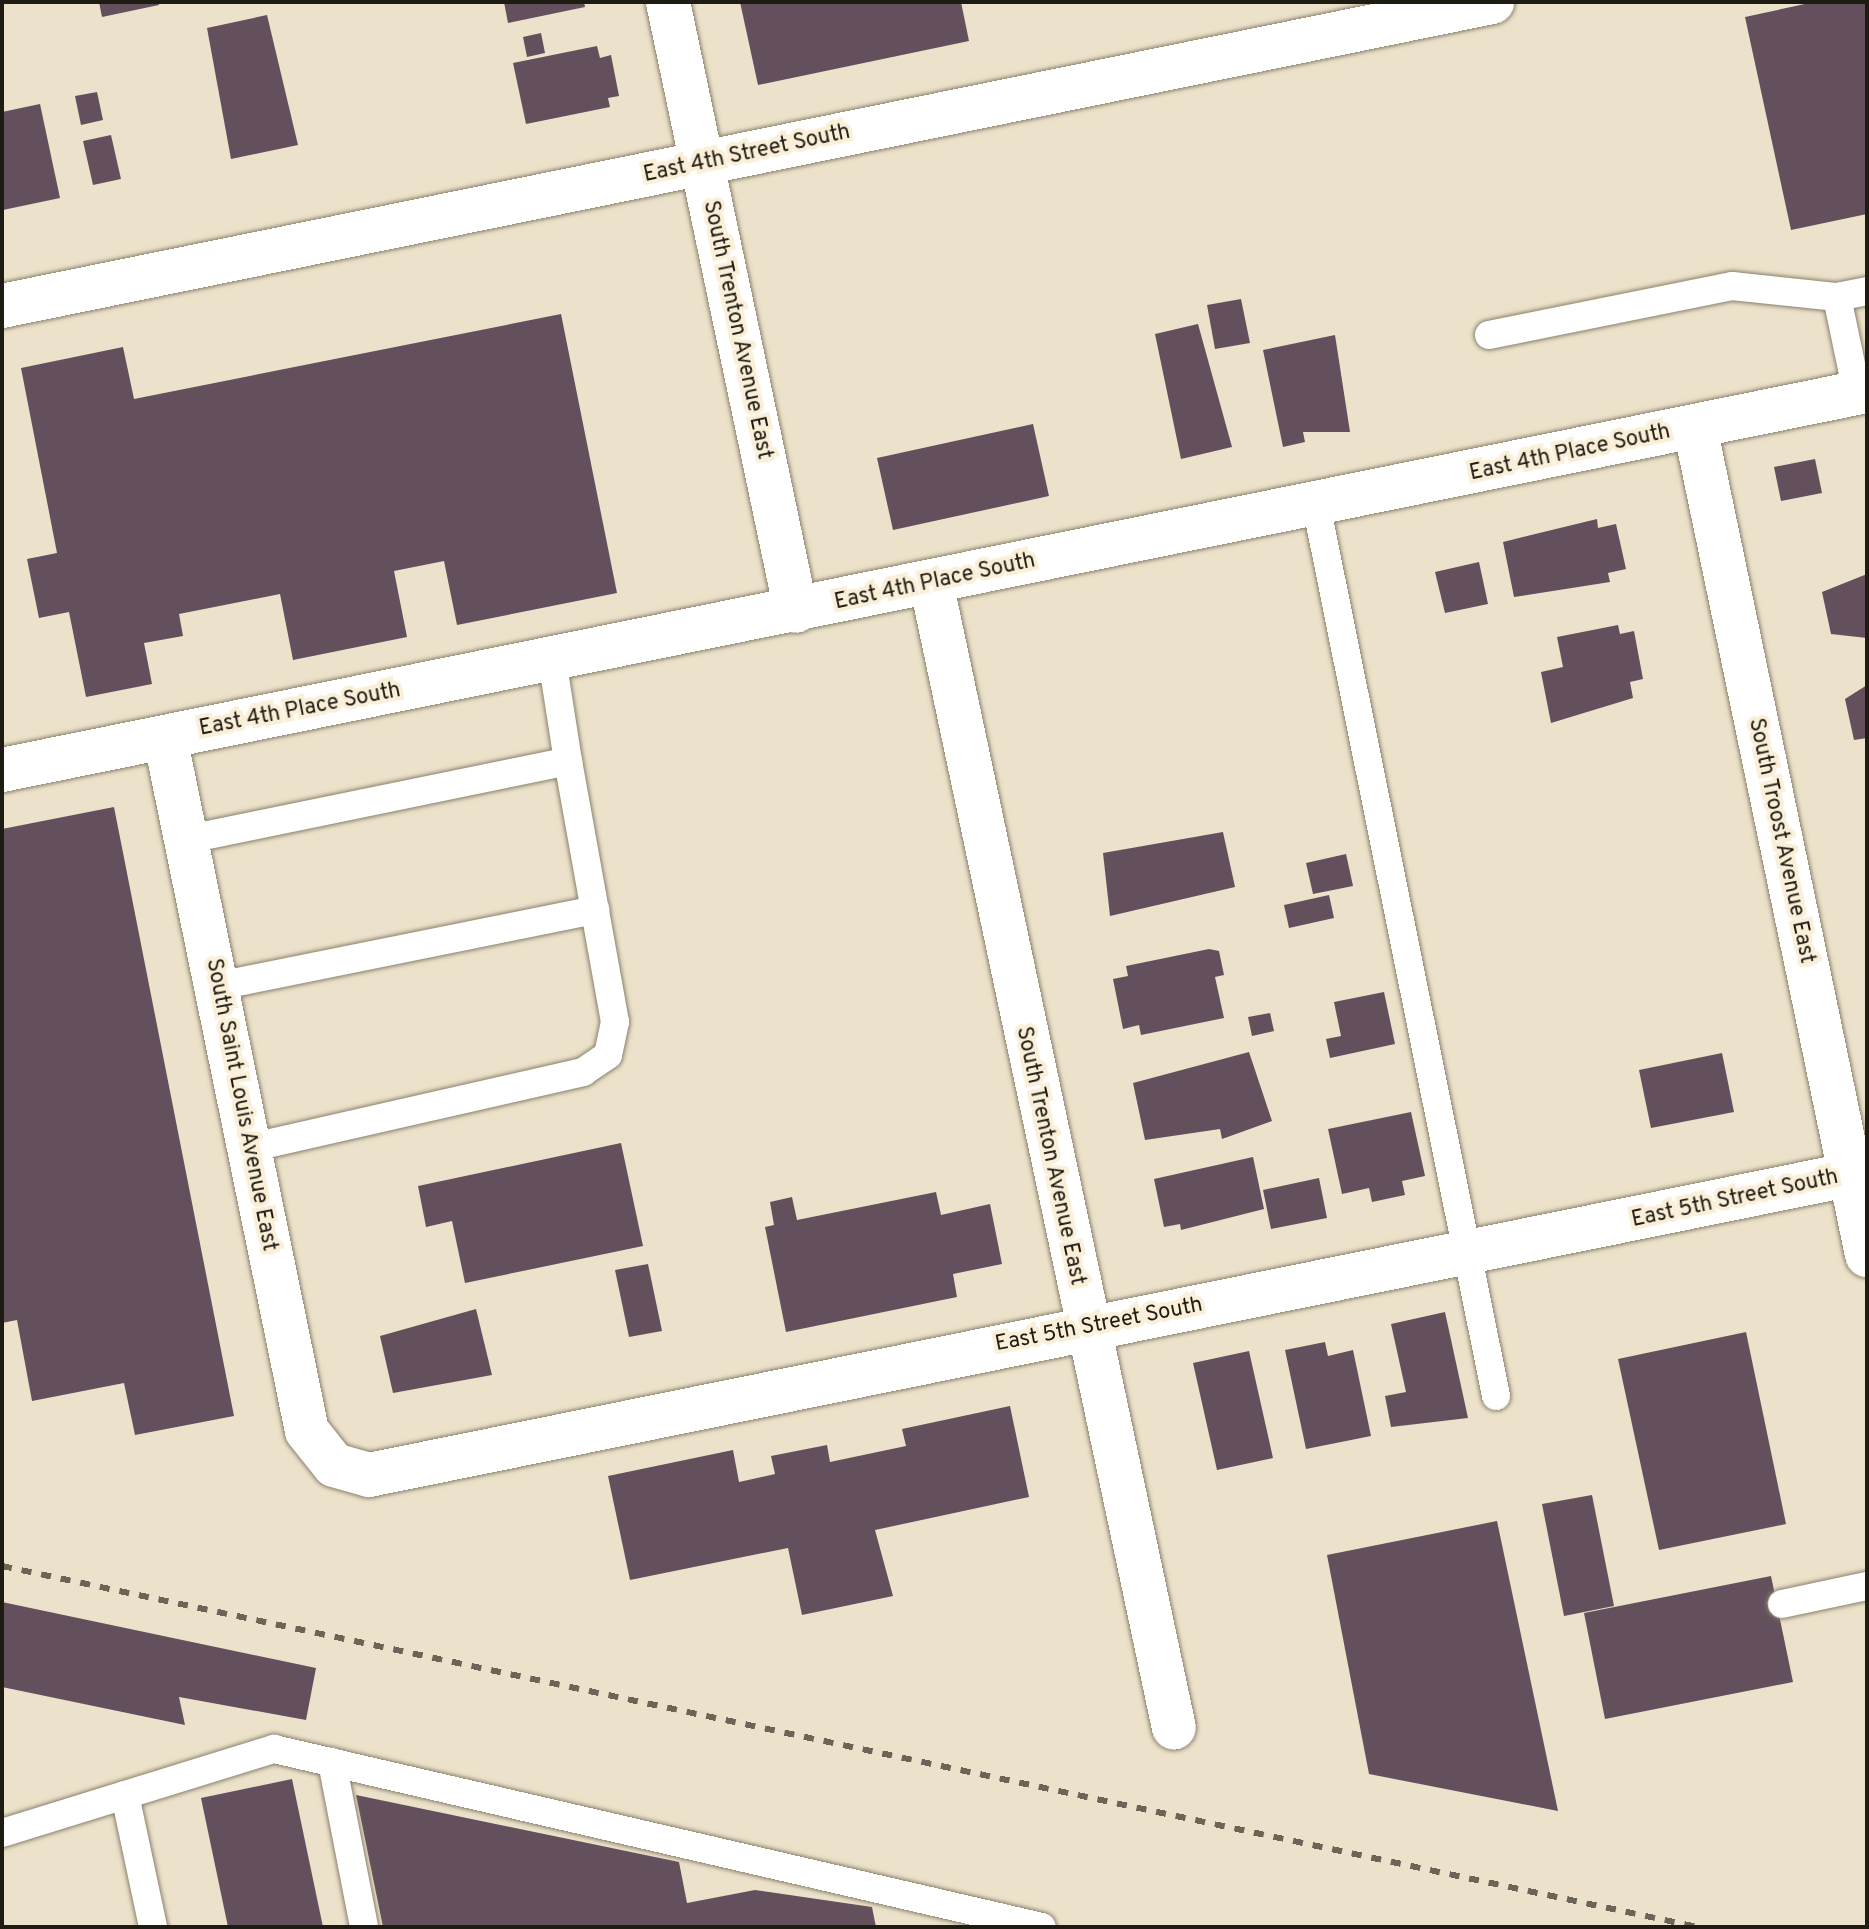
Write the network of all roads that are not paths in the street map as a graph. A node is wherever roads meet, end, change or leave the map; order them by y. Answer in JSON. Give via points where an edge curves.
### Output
{"nodes":[{"id":1,"x":668,"y":2,"type":"edge"},
{"id":2,"x":1492,"y":2,"type":"edge"},
{"id":3,"x":702,"y":163,"type":"junction"},
{"id":4,"x":1867,"y":291,"type":"edge"},
{"id":5,"x":1837,"y":297,"type":"junction"},
{"id":6,"x":2,"y":306,"type":"edge"},
{"id":7,"x":1489,"y":335,"type":"dead end"},
{"id":8,"x":1862,"y":392,"type":"edge"},
{"id":9,"x":1695,"y":427,"type":"junction"},
{"id":10,"x":1316,"y":504,"type":"junction"},
{"id":11,"x":931,"y":582,"type":"junction"},
{"id":12,"x":796,"y":611,"type":"junction"},
{"id":13,"x":552,"y":659,"type":"junction"},
{"id":14,"x":165,"y":737,"type":"junction"},
{"id":15,"x":568,"y":761,"type":"junction"},
{"id":16,"x":2,"y":770,"type":"edge"},
{"id":17,"x":189,"y":839,"type":"junction"},
{"id":18,"x":595,"y":910,"type":"junction"},
{"id":19,"x":218,"y":986,"type":"junction"},
{"id":20,"x":249,"y":1148,"type":"junction"},
{"id":21,"x":1859,"y":1173,"type":"edge"},
{"id":22,"x":1466,"y":1254,"type":"junction"},
{"id":23,"x":1867,"y":1255,"type":"edge"},
{"id":24,"x":1085,"y":1327,"type":"junction"},
{"id":25,"x":1496,"y":1396,"type":"dead end"},
{"id":26,"x":334,"y":1465,"type":"joint"},
{"id":27,"x":1867,"y":1586,"type":"edge"},
{"id":28,"x":1782,"y":1604,"type":"dead end"},
{"id":29,"x":1174,"y":1728,"type":"dead end"},
{"id":30,"x":332,"y":1762,"type":"junction"},
{"id":31,"x":125,"y":1795,"type":"junction"},
{"id":32,"x":2,"y":1833,"type":"edge"},
{"id":33,"x":153,"y":1927,"type":"edge"},
{"id":34,"x":364,"y":1927,"type":"edge"},
{"id":35,"x":1042,"y":1927,"type":"edge"}],
"edges":[{"from":1,"to":3,"type":"street","name":"South Trenton Avenue East"},
{"from":2,"to":3,"type":"street","name":"East 4th Street South"},
{"from":3,"to":6,"type":"street","name":"East 4th Street South"},
{"from":3,"to":12,"type":"street","name":"South Trenton Avenue East"},
{"from":4,"to":5,"type":"lane"},
{"from":5,"to":7,"type":"lane","via":[[1732,286]]},
{"from":5,"to":8,"type":"lane"},
{"from":8,"to":9,"type":"street","name":"East 4th Place South"},
{"from":9,"to":10,"type":"street","name":"East 4th Place South"},
{"from":9,"to":21,"type":"street","name":"South Troost Avenue East"},
{"from":10,"to":11,"type":"street","name":"East 4th Place South"},
{"from":10,"to":22,"type":"lane"},
{"from":11,"to":12,"type":"street","name":"East 4th Place South"},
{"from":11,"to":24,"type":"street","name":"South Trenton Avenue East"},
{"from":12,"to":13,"type":"street","name":"East 4th Place South"},
{"from":13,"to":14,"type":"street","name":"East 4th Place South"},
{"from":13,"to":15,"type":"lane"},
{"from":14,"to":16,"type":"street","name":"East 4th Place South"},
{"from":14,"to":17,"type":"street","name":"South Saint Louis Avenue East"},
{"from":15,"to":17,"type":"lane"},
{"from":15,"to":18,"type":"lane"},
{"from":17,"to":19,"type":"street","name":"South Saint Louis Avenue East"},
{"from":18,"to":19,"type":"lane"},
{"from":18,"to":20,"type":"lane","via":[[615,1022],[608,1055],[583,1072]]},
{"from":19,"to":20,"type":"street","name":"South Saint Louis Avenue East"},
{"from":20,"to":26,"type":"street","name":"South Saint Louis Avenue East","via":[[307,1431]]},
{"from":21,"to":22,"type":"street","name":"East 5th Street South"},
{"from":21,"to":23,"type":"street","name":"South Troost Avenue East"},
{"from":22,"to":24,"type":"street","name":"East 5th Street South"},
{"from":22,"to":25,"type":"lane"},
{"from":24,"to":26,"type":"street","name":"East 5th Street South","via":[[369,1475]]},
{"from":24,"to":29,"type":"street","name":"South Trenton Avenue East"},
{"from":27,"to":28,"type":"lane"},
{"from":30,"to":31,"type":"lane","via":[[274,1749]]},
{"from":30,"to":34,"type":"lane"},
{"from":30,"to":35,"type":"lane"},
{"from":31,"to":32,"type":"lane"},
{"from":31,"to":33,"type":"lane"}]}
